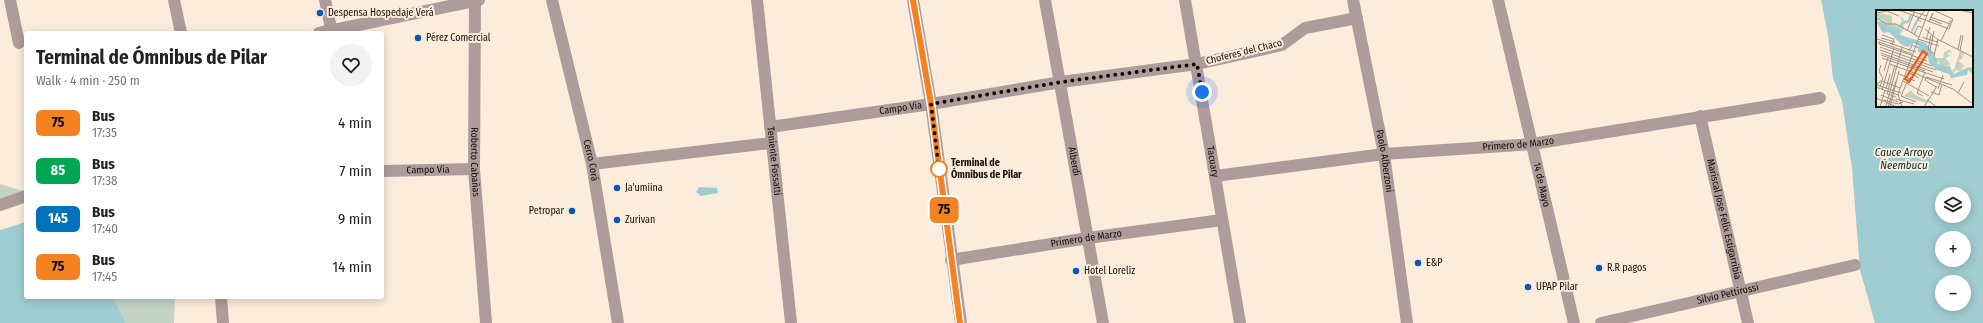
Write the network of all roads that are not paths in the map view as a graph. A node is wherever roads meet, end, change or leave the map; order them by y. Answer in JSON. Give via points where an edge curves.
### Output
{"nodes":[{"id":1,"x":10,"y":0,"type":"edge"},
{"id":2,"x":174,"y":0,"type":"edge"},
{"id":3,"x":325,"y":0,"type":"edge"},
{"id":4,"x":476,"y":0,"type":"edge"},
{"id":5,"x":552,"y":0,"type":"edge"},
{"id":6,"x":757,"y":0,"type":"edge"},
{"id":7,"x":913,"y":0,"type":"edge"},
{"id":8,"x":1045,"y":0,"type":"edge"},
{"id":9,"x":1185,"y":0,"type":"edge"},
{"id":10,"x":1353,"y":0,"type":"edge"},
{"id":11,"x":1498,"y":0,"type":"edge"},
{"id":12,"x":1357,"y":18,"type":"junction"},
{"id":13,"x":181,"y":31,"type":"edge"},
{"id":14,"x":332,"y":31,"type":"edge"},
{"id":15,"x":19,"y":43,"type":"dead end"},
{"id":16,"x":1197,"y":64,"type":"junction"},
{"id":17,"x":1061,"y":82,"type":"junction"},
{"id":18,"x":1820,"y":98,"type":"dead end"},
{"id":19,"x":931,"y":104,"type":"junction"},
{"id":20,"x":1700,"y":116,"type":"junction"},
{"id":21,"x":770,"y":127,"type":"junction"},
{"id":22,"x":772,"y":144,"type":"junction"},
{"id":23,"x":1532,"y":144,"type":"junction"},
{"id":24,"x":1384,"y":154,"type":"junction"},
{"id":25,"x":592,"y":164,"type":"junction"},
{"id":26,"x":474,"y":169,"type":"junction"},
{"id":27,"x":384,"y":171,"type":"edge"},
{"id":28,"x":1215,"y":176,"type":"junction"},
{"id":29,"x":24,"y":197,"type":"edge"},
{"id":30,"x":0,"y":205,"type":"edge"},
{"id":31,"x":1222,"y":220,"type":"junction"},
{"id":32,"x":1088,"y":238,"type":"junction"},
{"id":33,"x":951,"y":260,"type":"junction"},
{"id":34,"x":1855,"y":265,"type":"dead end"},
{"id":35,"x":1741,"y":291,"type":"junction"},
{"id":36,"x":221,"y":299,"type":"edge"},
{"id":37,"x":223,"y":323,"type":"edge"},
{"id":38,"x":486,"y":323,"type":"edge"},
{"id":39,"x":618,"y":323,"type":"edge"},
{"id":40,"x":791,"y":323,"type":"edge"},
{"id":41,"x":960,"y":323,"type":"edge"},
{"id":42,"x":1103,"y":323,"type":"edge"},
{"id":43,"x":1240,"y":323,"type":"edge"},
{"id":44,"x":1407,"y":323,"type":"edge"},
{"id":45,"x":1574,"y":323,"type":"edge"},
{"id":46,"x":1601,"y":323,"type":"edge"},
{"id":47,"x":1748,"y":323,"type":"edge"}],
"edges":[{"from":1,"to":15,"type":"street"},
{"from":2,"to":13,"type":"street"},
{"from":3,"to":14,"type":"street"},
{"from":4,"to":14,"type":"street"},
{"from":4,"to":26,"type":"street","name":"Roberto Cabañas"},
{"from":5,"to":25,"type":"street","name":"Cerro Corá"},
{"from":6,"to":21,"type":"street","name":"Teniente Fossatti"},
{"from":7,"to":19,"type":"street"},
{"from":8,"to":17,"type":"street","name":"Alberdi"},
{"from":9,"to":16,"type":"street","name":"Tacuary"},
{"from":10,"to":12,"type":"street","name":"Paolo Alberzoni"},
{"from":11,"to":23,"type":"street","name":"14 de Mayo"},
{"from":12,"to":16,"type":"street","name":"Choferes del Chaco","via":[[1305,28],[1282,45]]},
{"from":12,"to":24,"type":"street","name":"Paolo Alberzoni"},
{"from":16,"to":17,"type":"street","name":"Campo Vìa"},
{"from":16,"to":28,"type":"street","name":"Tacuary"},
{"from":17,"to":19,"type":"street","name":"Campo Vìa"},
{"from":17,"to":32,"type":"street","name":"Alberdi"},
{"from":18,"to":20,"type":"street","name":"Primero de Marzo"},
{"from":19,"to":21,"type":"street","name":"Campo Vìa"},
{"from":19,"to":33,"type":"street"},
{"from":20,"to":23,"type":"street","name":"Primero de Marzo"},
{"from":20,"to":35,"type":"street","name":"Mariscal Jose Felix Estigarribia"},
{"from":21,"to":22,"type":"street","name":"Teniente Fossatti"},
{"from":22,"to":25,"type":"street"},
{"from":22,"to":40,"type":"street","name":"Teniente Fossatti"},
{"from":23,"to":24,"type":"street","name":"Primero de Marzo"},
{"from":23,"to":45,"type":"street","name":"14 de Mayo"},
{"from":24,"to":28,"type":"street","name":"Primero de Marzo"},
{"from":24,"to":44,"type":"street","name":"Paolo Alberzoni"},
{"from":25,"to":39,"type":"street","name":"Cerro Corá"},
{"from":26,"to":27,"type":"street","name":"Campo Vìa"},
{"from":26,"to":38,"type":"street","name":"Roberto Cabañas"},
{"from":28,"to":31,"type":"street","name":"Tacuary"},
{"from":29,"to":30,"type":"street"},
{"from":31,"to":32,"type":"street","name":"Primero de Marzo"},
{"from":31,"to":43,"type":"street","name":"Tacuary"},
{"from":32,"to":33,"type":"street","name":"Primero de Marzo"},
{"from":32,"to":42,"type":"street","name":"Alberdi"},
{"from":33,"to":41,"type":"street"},
{"from":34,"to":35,"type":"street","name":"Silvio Pettirossi"},
{"from":35,"to":46,"type":"street","name":"Silvio Pettirossi"},
{"from":35,"to":47,"type":"street","name":"Mariscal Jose Felix Estigarribia"},
{"from":36,"to":37,"type":"street"}]}
